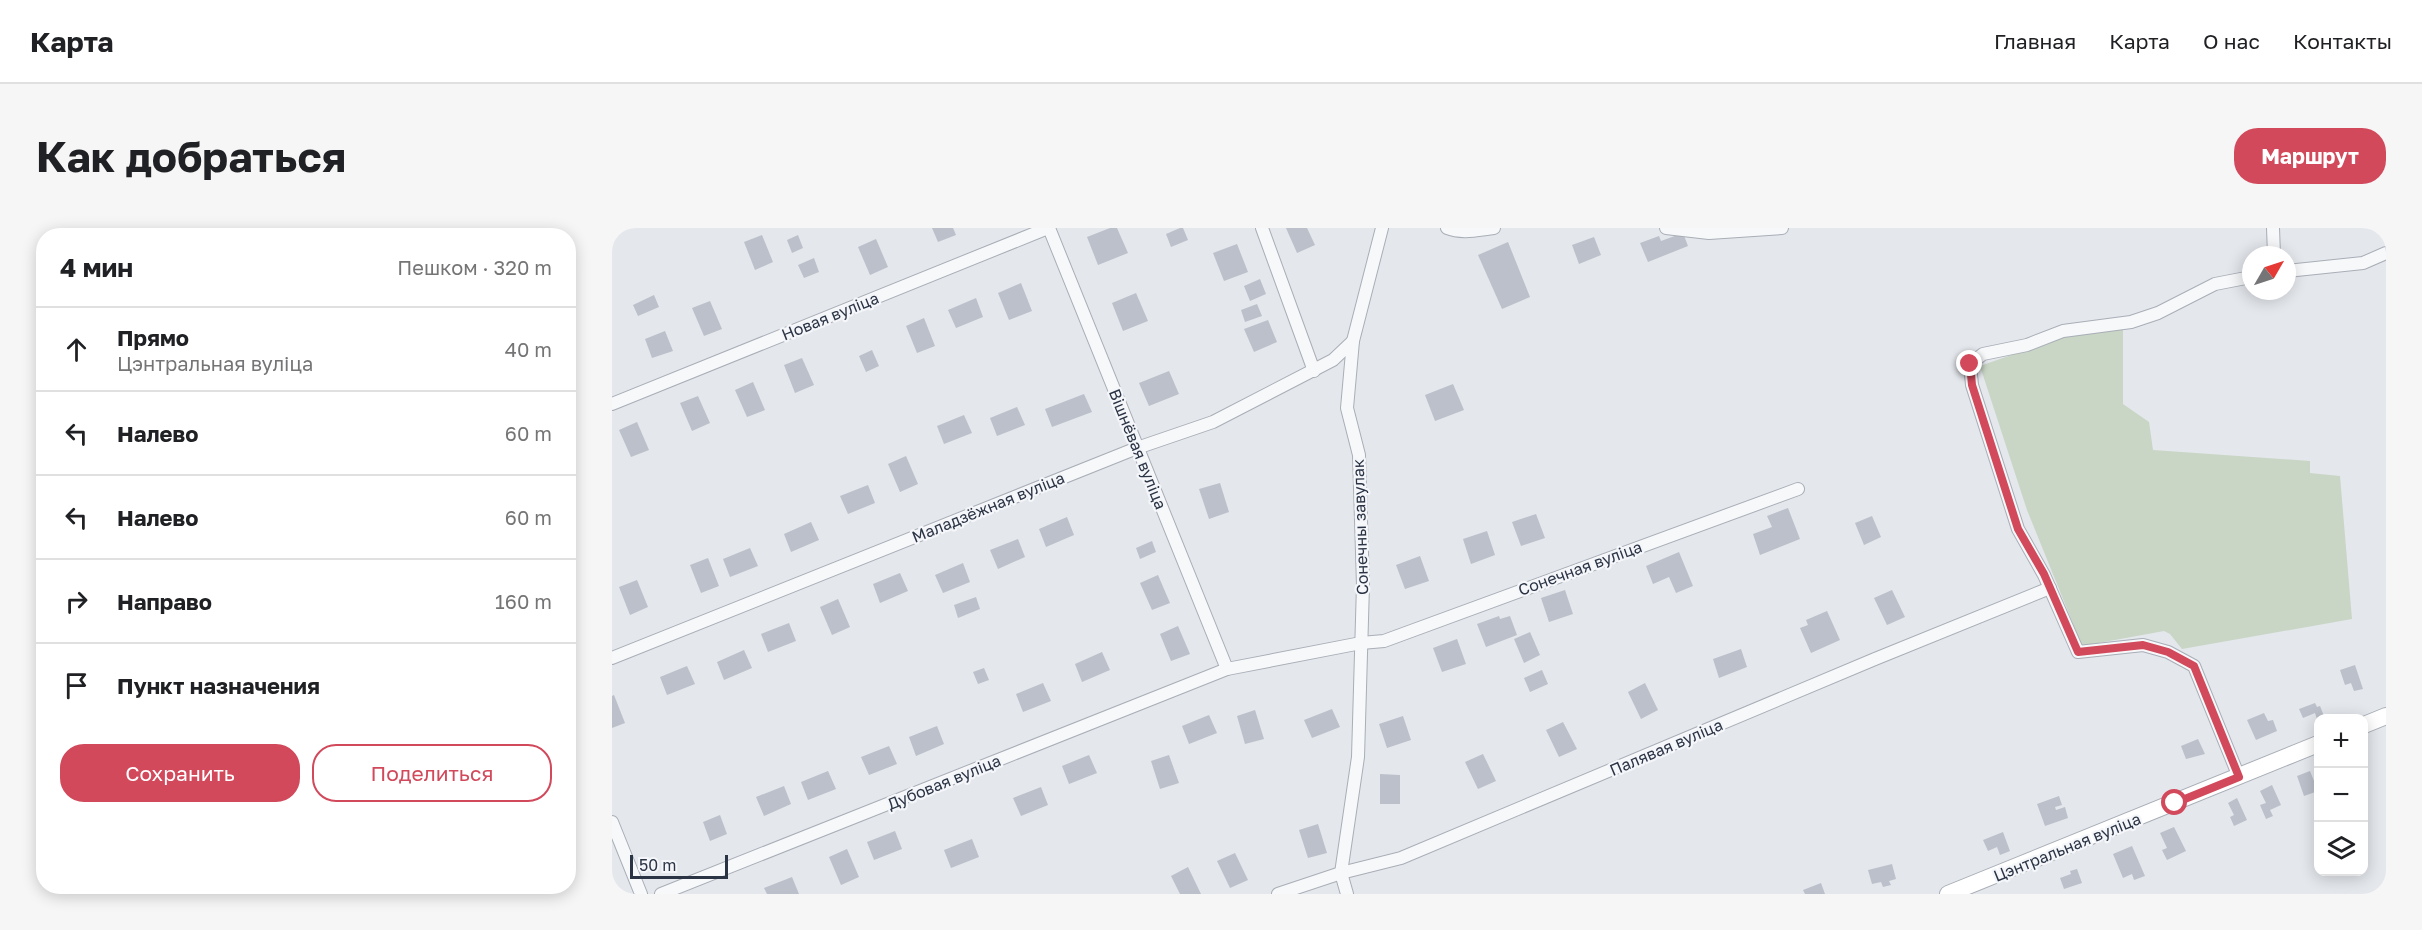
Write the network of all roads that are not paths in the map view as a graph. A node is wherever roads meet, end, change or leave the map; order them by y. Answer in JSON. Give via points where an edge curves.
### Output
{"nodes":[{"id":1,"x":1049,"y":228,"type":"edge"},
{"id":2,"x":1262,"y":228,"type":"edge"},
{"id":3,"x":1382,"y":228,"type":"edge"},
{"id":4,"x":1447,"y":228,"type":"edge"},
{"id":5,"x":1494,"y":228,"type":"edge"},
{"id":6,"x":1666,"y":228,"type":"edge"},
{"id":7,"x":1782,"y":228,"type":"edge"},
{"id":8,"x":2273,"y":228,"type":"edge"},
{"id":9,"x":2274,"y":246,"type":"edge"},
{"id":10,"x":2386,"y":253,"type":"edge"},
{"id":11,"x":2296,"y":270,"type":"edge"},
{"id":12,"x":2242,"y":279,"type":"edge"},
{"id":13,"x":1353,"y":341,"type":"junction"},
{"id":14,"x":1314,"y":371,"type":"junction"},
{"id":15,"x":612,"y":404,"type":"edge"},
{"id":16,"x":1137,"y":448,"type":"junction"},
{"id":17,"x":1798,"y":489,"type":"dead end"},
{"id":18,"x":2050,"y":588,"type":"junction"},
{"id":19,"x":1361,"y":643,"type":"junction"},
{"id":20,"x":612,"y":658,"type":"edge"},
{"id":21,"x":1227,"y":669,"type":"junction"},
{"id":22,"x":2386,"y":716,"type":"edge"},
{"id":23,"x":2368,"y":723,"type":"edge"},
{"id":24,"x":2314,"y":746,"type":"edge"},
{"id":25,"x":2239,"y":777,"type":"junction"},
{"id":26,"x":612,"y":822,"type":"edge"},
{"id":27,"x":1341,"y":873,"type":"junction"},
{"id":28,"x":641,"y":894,"type":"edge"},
{"id":29,"x":661,"y":894,"type":"edge"},
{"id":30,"x":1278,"y":894,"type":"edge"},
{"id":31,"x":1347,"y":894,"type":"edge"},
{"id":32,"x":1948,"y":894,"type":"edge"}],
"edges":[{"from":1,"to":15,"type":"street","name":"Новая вуліца"},
{"from":1,"to":16,"type":"street","name":"Вішнёвая вуліца"},
{"from":2,"to":14,"type":"street"},
{"from":3,"to":13,"type":"street","name":"Сонечны завулак"},
{"from":4,"to":5,"type":"street","via":[[1456,232]]},
{"from":6,"to":7,"type":"street","via":[[1709,233]]},
{"from":8,"to":9,"type":"street"},
{"from":10,"to":11,"type":"street","via":[[2363,263]]},
{"from":12,"to":18,"type":"street","via":[[2215,284],[2131,322],[2063,331],[2027,345],[1983,354],[1970,364],[1972,385],[2018,529]]},
{"from":13,"to":14,"type":"street","name":"Маладзёжная вуліца","via":[[1334,360]]},
{"from":13,"to":19,"type":"street","name":"Сонечны завулак","via":[[1347,408],[1359,455]]},
{"from":14,"to":16,"type":"street","name":"Маладзёжная вуліца","via":[[1213,422]]},
{"from":16,"to":20,"type":"street","name":"Маладзёжная вуліца"},
{"from":16,"to":21,"type":"street","name":"Вішнёвая вуліца"},
{"from":17,"to":19,"type":"street","name":"Сонечная вуліца","via":[[1384,641]]},
{"from":18,"to":25,"type":"street","via":[[2078,652],[2143,645],[2168,652],[2194,666]]},
{"from":18,"to":27,"type":"street","name":"Палявая вуліца","via":[[1401,858]]},
{"from":19,"to":21,"type":"street"},
{"from":19,"to":27,"type":"street","name":"Сонечны завулак","via":[[1358,757]]},
{"from":21,"to":29,"type":"street","name":"Дубовая вуліца"},
{"from":22,"to":23,"type":"street"},
{"from":24,"to":25,"type":"street","name":"Цэнтральная вуліца"},
{"from":25,"to":32,"type":"street","name":"Цэнтральная вуліца"},
{"from":26,"to":28,"type":"street"},
{"from":27,"to":30,"type":"street","name":"Палявая вуліца"},
{"from":27,"to":31,"type":"street"}]}
